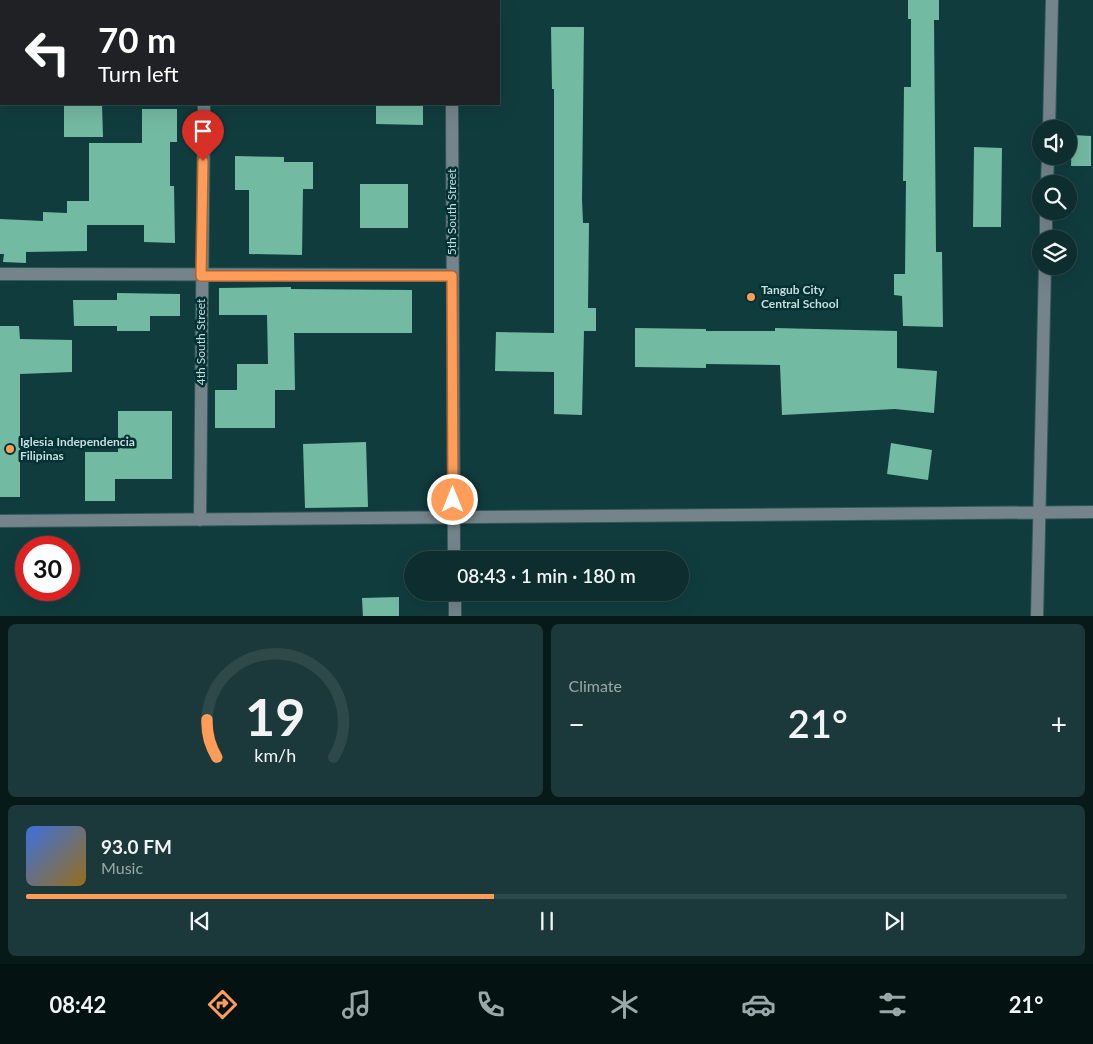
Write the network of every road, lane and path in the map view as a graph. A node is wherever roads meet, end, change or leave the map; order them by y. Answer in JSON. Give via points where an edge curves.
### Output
{"nodes":[{"id":1,"x":1052,"y":0,"type":"edge"},
{"id":2,"x":204,"y":105,"type":"edge"},
{"id":3,"x":452,"y":105,"type":"edge"},
{"id":4,"x":1049,"y":120,"type":"edge"},
{"id":5,"x":0,"y":274,"type":"edge"},
{"id":6,"x":1045,"y":275,"type":"edge"},
{"id":7,"x":201,"y":276,"type":"junction"},
{"id":8,"x":452,"y":276,"type":"junction"},
{"id":9,"x":1038,"y":512,"type":"junction"},
{"id":10,"x":1093,"y":512,"type":"edge"},
{"id":11,"x":453,"y":518,"type":"junction"},
{"id":12,"x":200,"y":520,"type":"junction"},
{"id":13,"x":0,"y":521,"type":"edge"},
{"id":14,"x":454,"y":551,"type":"edge"},
{"id":15,"x":454,"y":601,"type":"edge"},
{"id":16,"x":455,"y":616,"type":"edge"},
{"id":17,"x":1037,"y":616,"type":"edge"}],
"edges":[{"from":1,"to":4,"type":"street"},
{"from":2,"to":7,"type":"street","name":"4th South Street"},
{"from":3,"to":8,"type":"street","name":"5th South Street"},
{"from":5,"to":7,"type":"street"},
{"from":6,"to":9,"type":"street"},
{"from":7,"to":8,"type":"street"},
{"from":7,"to":12,"type":"street","name":"4th South Street"},
{"from":8,"to":11,"type":"street","name":"5th South Street"},
{"from":9,"to":10,"type":"street"},
{"from":9,"to":11,"type":"street"},
{"from":9,"to":17,"type":"street"},
{"from":11,"to":12,"type":"street"},
{"from":11,"to":14,"type":"street","name":"5th South Street"},
{"from":12,"to":13,"type":"street"},
{"from":15,"to":16,"type":"street"}]}
